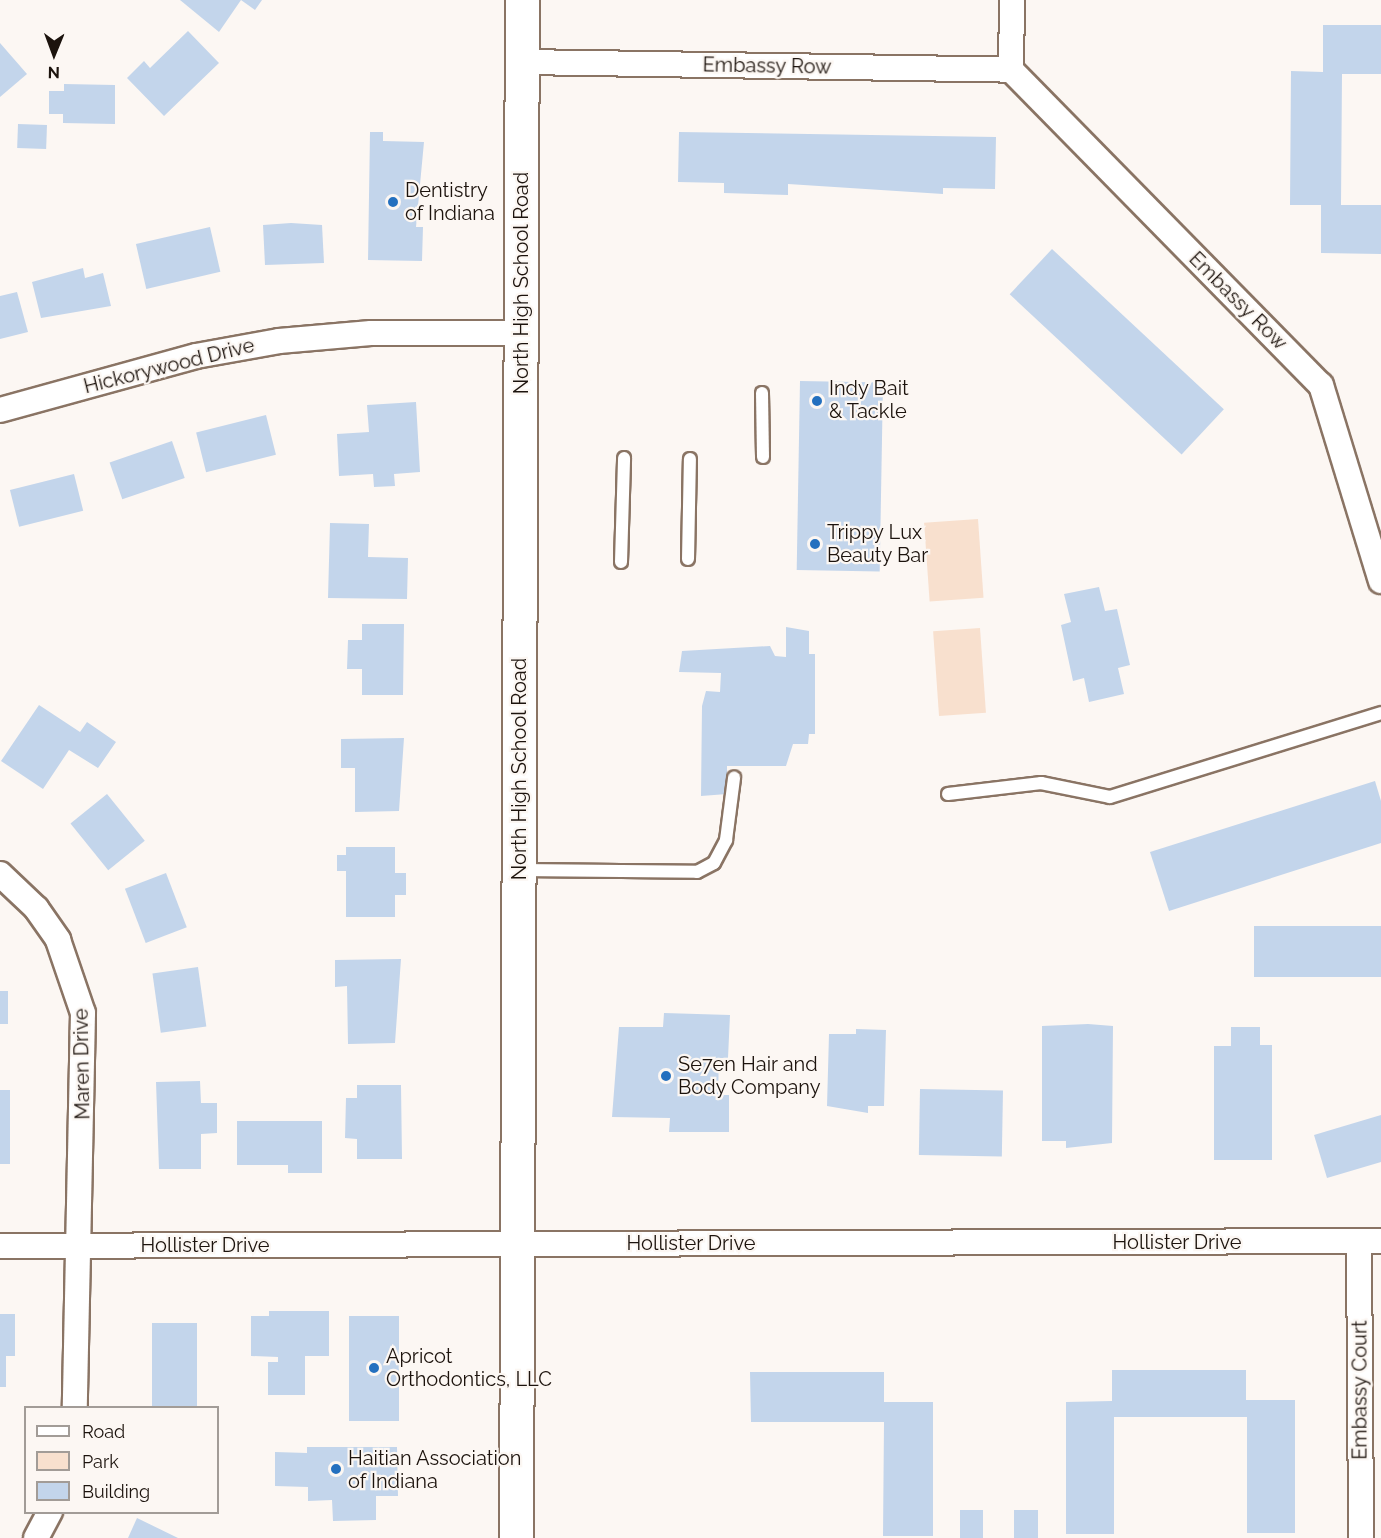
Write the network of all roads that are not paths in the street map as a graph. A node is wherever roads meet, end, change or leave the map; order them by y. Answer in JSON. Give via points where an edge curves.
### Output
{"nodes":[{"id":1,"x":522,"y":0,"type":"edge"},
{"id":2,"x":1012,"y":0,"type":"edge"},
{"id":3,"x":522,"y":62,"type":"junction"},
{"id":4,"x":1011,"y":70,"type":"junction"},
{"id":5,"x":521,"y":333,"type":"junction"},
{"id":6,"x":762,"y":393,"type":"dead end"},
{"id":7,"x":0,"y":410,"type":"edge"},
{"id":8,"x":763,"y":457,"type":"dead end"},
{"id":9,"x":624,"y":458,"type":"dead end"},
{"id":10,"x":690,"y":459,"type":"dead end"},
{"id":11,"x":688,"y":560,"type":"dead end"},
{"id":12,"x":621,"y":562,"type":"dead end"},
{"id":13,"x":1381,"y":581,"type":"edge"},
{"id":14,"x":1381,"y":712,"type":"edge"},
{"id":15,"x":734,"y":778,"type":"dead end"},
{"id":16,"x":948,"y":794,"type":"dead end"},
{"id":17,"x":519,"y":870,"type":"junction"},
{"id":18,"x":0,"y":874,"type":"edge"},
{"id":19,"x":1370,"y":1241,"type":"edge"},
{"id":20,"x":518,"y":1243,"type":"junction"},
{"id":21,"x":80,"y":1245,"type":"junction"},
{"id":22,"x":0,"y":1246,"type":"edge"},
{"id":23,"x":75,"y":1406,"type":"edge"},
{"id":24,"x":49,"y":1514,"type":"edge"},
{"id":25,"x":36,"y":1538,"type":"edge"},
{"id":26,"x":516,"y":1538,"type":"edge"},
{"id":27,"x":1361,"y":1538,"type":"edge"}],
"edges":[{"from":1,"to":3,"type":"street","name":"North High School Road"},
{"from":2,"to":4,"type":"street"},
{"from":3,"to":4,"type":"street","name":"Embassy Row"},
{"from":3,"to":5,"type":"street","name":"North High School Road"},
{"from":4,"to":13,"type":"street","name":"Embassy Row","via":[[1321,385]]},
{"from":5,"to":7,"type":"street","name":"Hickorywood Drive","via":[[371,333],[279,341],[187,358]]},
{"from":5,"to":17,"type":"street","name":"North High School Road"},
{"from":6,"to":8,"type":"lane"},
{"from":9,"to":12,"type":"lane"},
{"from":10,"to":11,"type":"lane"},
{"from":14,"to":16,"type":"lane","via":[[1110,797],[1041,783]]},
{"from":15,"to":17,"type":"lane","via":[[726,840],[714,863],[697,872]]},
{"from":17,"to":20,"type":"street","name":"North High School Road"},
{"from":18,"to":21,"type":"street","name":"Maren Drive","via":[[36,908],[58,940],[81,1001],[85,1052]]},
{"from":19,"to":20,"type":"street","name":"Hollister Drive"},
{"from":19,"to":27,"type":"street","name":"Embassy Court"},
{"from":20,"to":21,"type":"street","name":"Hollister Drive"},
{"from":20,"to":26,"type":"street","name":"North High School Road"},
{"from":21,"to":22,"type":"street","name":"Hollister Drive"},
{"from":21,"to":23,"type":"street","name":"Maren Drive"},
{"from":24,"to":25,"type":"street"}]}
